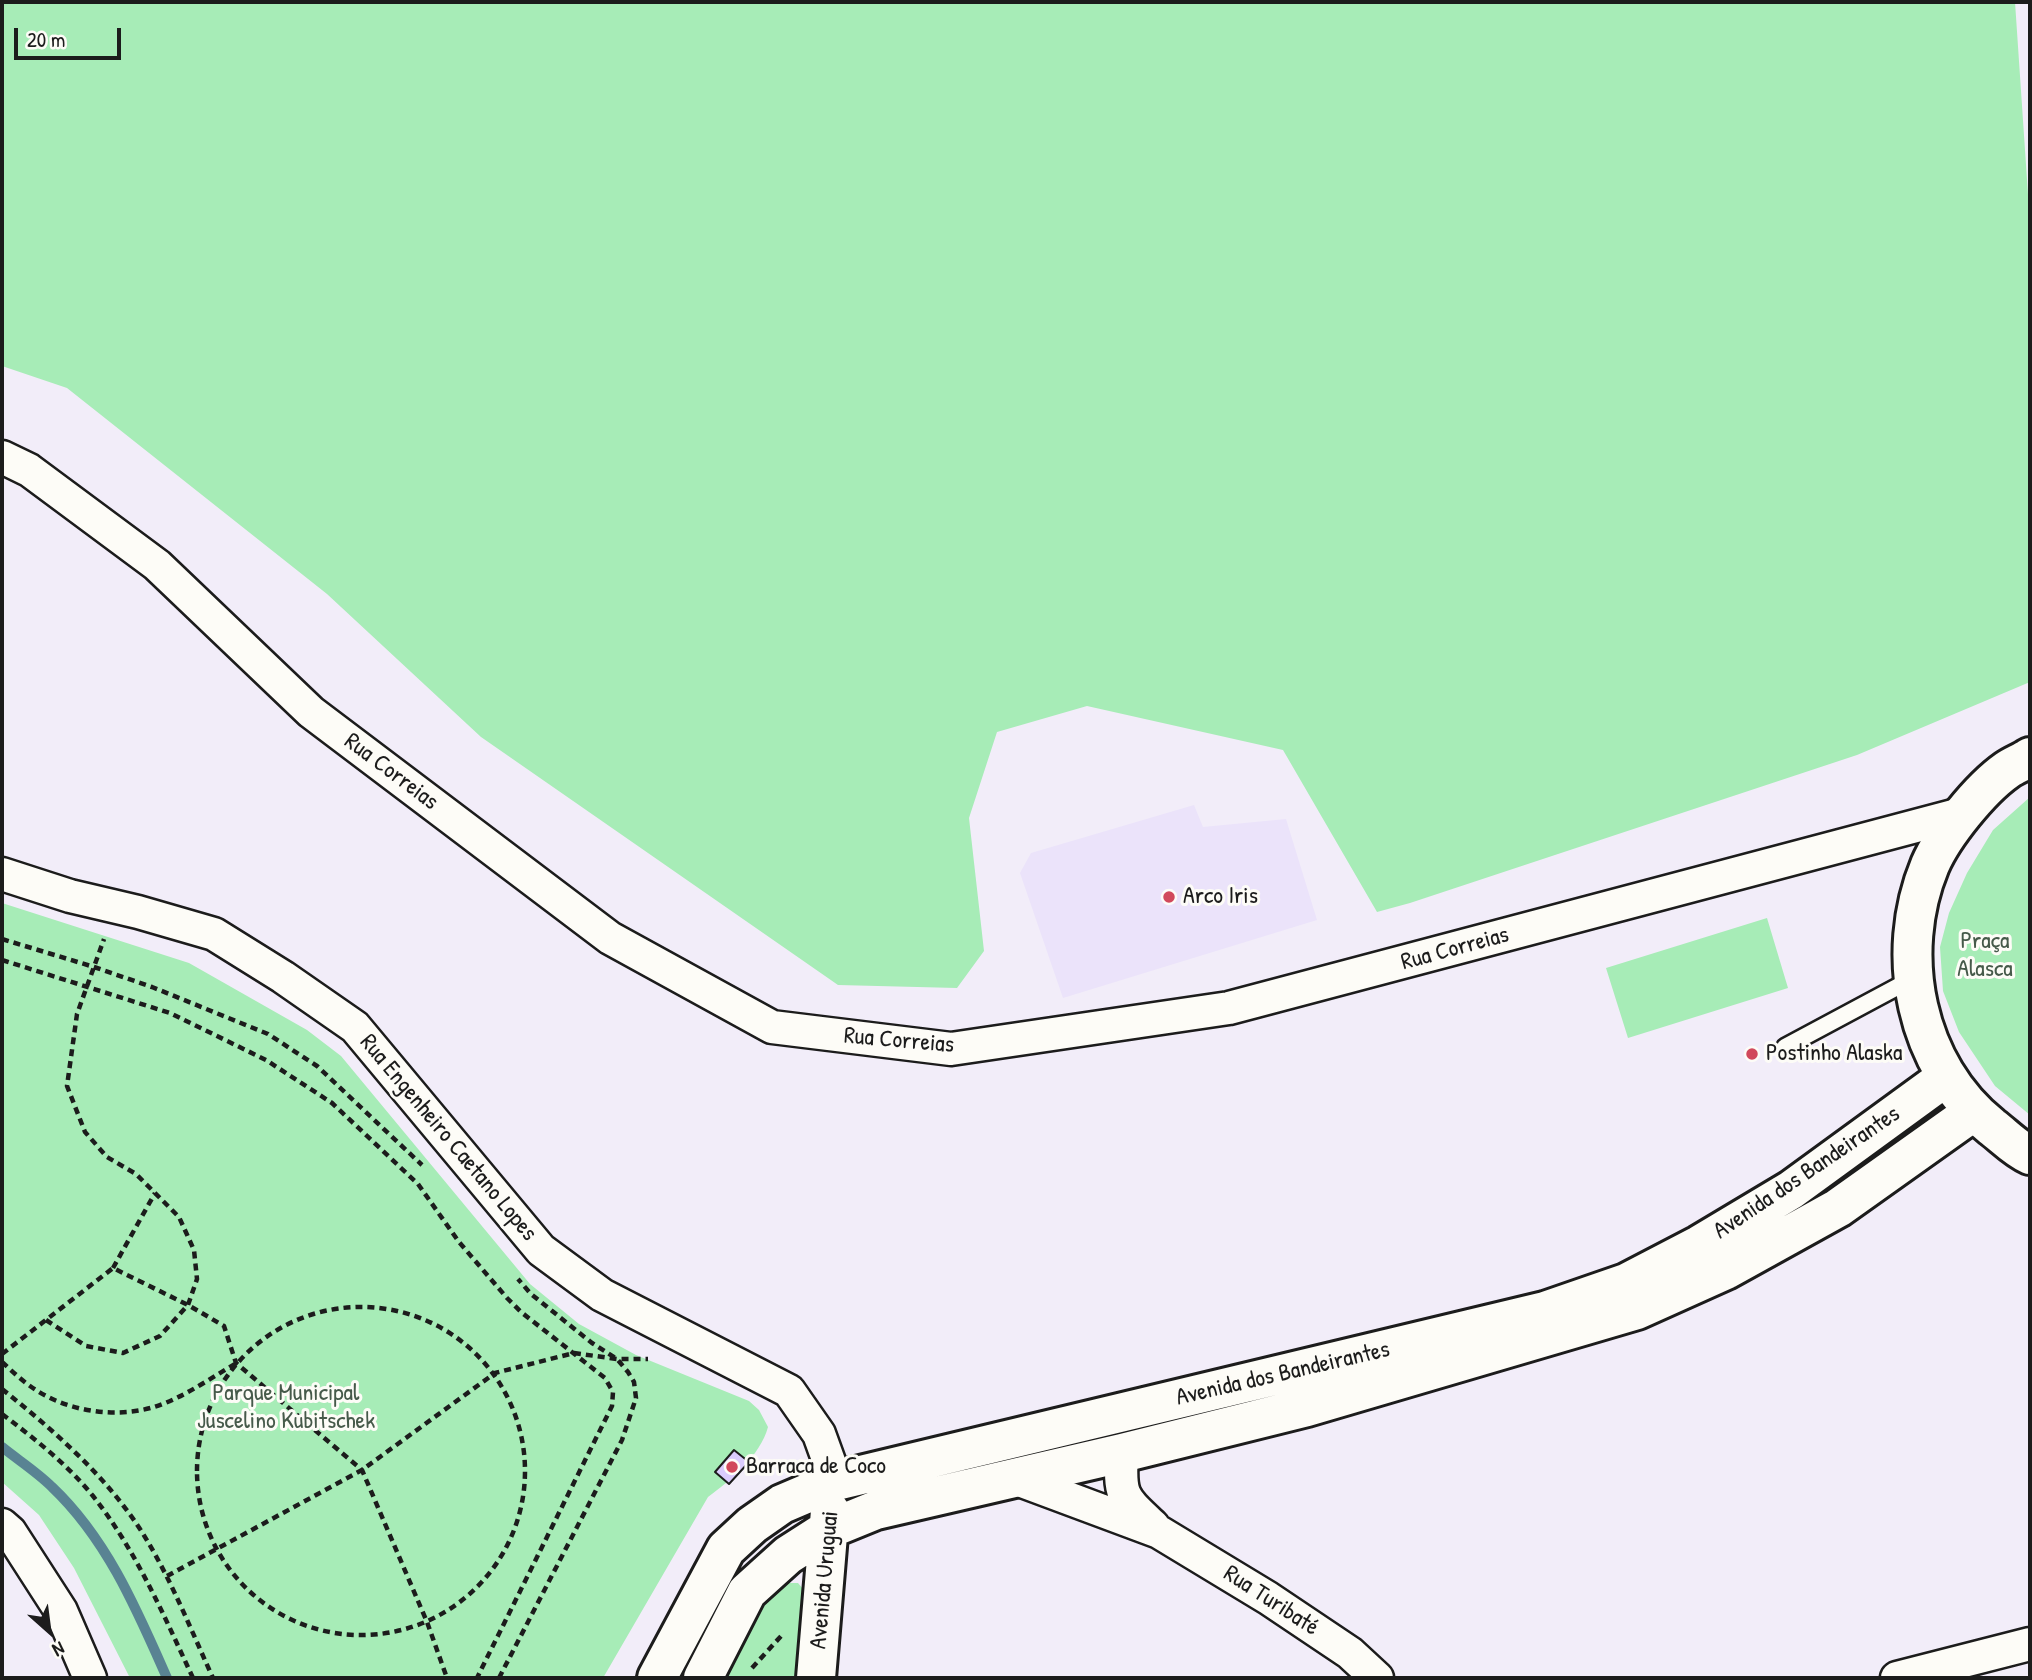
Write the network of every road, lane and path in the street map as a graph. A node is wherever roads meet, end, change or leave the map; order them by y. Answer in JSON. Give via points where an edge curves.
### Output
{"nodes":[{"id":1,"x":2,"y":457,"type":"edge"},
{"id":2,"x":2030,"y":758,"type":"edge"},
{"id":3,"x":1961,"y":814,"type":"junction"},
{"id":4,"x":2,"y":874,"type":"edge"},
{"id":5,"x":107,"y":929,"type":"dead end"},
{"id":6,"x":2,"y":939,"type":"edge"},
{"id":7,"x":2,"y":960,"type":"edge"},
{"id":8,"x":94,"y":967,"type":"junction"},
{"id":9,"x":1912,"y":979,"type":"junction"},
{"id":10,"x":87,"y":987,"type":"junction"},
{"id":11,"x":1785,"y":1047,"type":"dead end"},
{"id":12,"x":1946,"y":1077,"type":"junction"},
{"id":13,"x":1973,"y":1112,"type":"junction"},
{"id":14,"x":2030,"y":1155,"type":"edge"},
{"id":15,"x":429,"y":1171,"type":"dead end"},
{"id":16,"x":155,"y":1193,"type":"junction"},
{"id":17,"x":113,"y":1268,"type":"junction"},
{"id":18,"x":513,"y":1273,"type":"dead end"},
{"id":19,"x":188,"y":1305,"type":"junction"},
{"id":20,"x":46,"y":1320,"type":"junction"},
{"id":21,"x":574,"y":1353,"type":"junction"},
{"id":22,"x":2,"y":1354,"type":"edge"},
{"id":23,"x":617,"y":1359,"type":"junction"},
{"id":24,"x":657,"y":1359,"type":"dead end"},
{"id":25,"x":2,"y":1362,"type":"edge"},
{"id":26,"x":236,"y":1363,"type":"junction"},
{"id":27,"x":495,"y":1373,"type":"junction"},
{"id":28,"x":2,"y":1389,"type":"edge"},
{"id":29,"x":2,"y":1414,"type":"edge"},
{"id":30,"x":1122,"y":1453,"type":"junction"},
{"id":31,"x":362,"y":1470,"type":"junction"},
{"id":32,"x":1014,"y":1478,"type":"junction"},
{"id":33,"x":835,"y":1481,"type":"junction"},
{"id":34,"x":2,"y":1525,"type":"edge"},
{"id":35,"x":827,"y":1530,"type":"junction"},
{"id":36,"x":1159,"y":1531,"type":"junction"},
{"id":37,"x":214,"y":1550,"type":"junction"},
{"id":38,"x":167,"y":1576,"type":"junction"},
{"id":39,"x":427,"y":1622,"type":"junction"},
{"id":40,"x":785,"y":1632,"type":"dead end"},
{"id":41,"x":2030,"y":1644,"type":"edge"},
{"id":42,"x":751,"y":1669,"type":"dead end"},
{"id":43,"x":90,"y":1678,"type":"edge"},
{"id":44,"x":193,"y":1678,"type":"edge"},
{"id":45,"x":214,"y":1678,"type":"edge"},
{"id":46,"x":447,"y":1678,"type":"edge"},
{"id":47,"x":477,"y":1678,"type":"edge"},
{"id":48,"x":499,"y":1678,"type":"edge"},
{"id":49,"x":657,"y":1678,"type":"edge"},
{"id":50,"x":703,"y":1678,"type":"edge"},
{"id":51,"x":816,"y":1678,"type":"edge"},
{"id":52,"x":1377,"y":1678,"type":"edge"},
{"id":53,"x":1897,"y":1678,"type":"edge"}],
"edges":[{"from":1,"to":3,"type":"street","name":"Rua Correias","via":[[29,470],[157,565],[312,712],[610,938],[772,1027],[951,1049],[1229,1009]]},
{"from":2,"to":3,"type":"street","via":[[2005,771]]},
{"from":3,"to":9,"type":"street","via":[[1930,864],[1914,921]]},
{"from":4,"to":33,"type":"street","name":"Rua Engenheiro Caetano Lopes","via":[[214,934],[355,1027],[541,1250],[603,1295],[789,1391],[819,1434]]},
{"from":5,"to":8,"type":"path"},
{"from":6,"to":8,"type":"path"},
{"from":7,"to":10,"type":"path"},
{"from":8,"to":10,"type":"path"},
{"from":8,"to":15,"type":"path","via":[[268,1034],[317,1066]]},
{"from":9,"to":11,"type":"lane"},
{"from":9,"to":12,"type":"street","via":[[1923,1030]]},
{"from":10,"to":16,"type":"path","via":[[77,1014],[66,1086],[85,1132],[107,1157],[136,1174]]},
{"from":10,"to":21,"type":"path","via":[[170,1013],[266,1060],[332,1103],[418,1184],[507,1298]]},
{"from":12,"to":13,"type":"street"},
{"from":12,"to":33,"type":"street","name":"Avenida dos Bandeirantes","via":[[1791,1190],[1626,1283],[1545,1311]]},
{"from":13,"to":14,"type":"street"},
{"from":13,"to":30,"type":"street","name":"Avenida dos Bandeirantes","via":[[1838,1208],[1726,1270],[1637,1310],[1307,1407]]},
{"from":16,"to":17,"type":"path"},
{"from":16,"to":19,"type":"path","via":[[179,1217],[194,1250],[197,1279]]},
{"from":17,"to":19,"type":"path"},
{"from":17,"to":20,"type":"path"},
{"from":18,"to":23,"type":"path","via":[[531,1294]]},
{"from":19,"to":20,"type":"path","via":[[160,1336],[123,1353],[86,1346]]},
{"from":19,"to":26,"type":"path","via":[[224,1326]]},
{"from":20,"to":22,"type":"path"},
{"from":21,"to":23,"type":"path"},
{"from":21,"to":27,"type":"path"},
{"from":21,"to":47,"type":"path","via":[[605,1378],[613,1392],[612,1406]]},
{"from":23,"to":24,"type":"path"},
{"from":23,"to":48,"type":"path","via":[[634,1382],[636,1398],[621,1440]]},
{"from":25,"to":26,"type":"path","via":[[32,1387],[58,1400],[88,1411],[117,1413],[153,1407]]},
{"from":26,"to":27,"type":"path","via":[[273,1331],[319,1311],[368,1306],[417,1315],[460,1338]]},
{"from":26,"to":31,"type":"path"},
{"from":26,"to":37,"type":"path","via":[[209,1405],[196,1453],[198,1503]]},
{"from":27,"to":31,"type":"path"},
{"from":27,"to":39,"type":"path","via":[[520,1429],[526,1465],[521,1514],[501,1559],[477,1587]]},
{"from":28,"to":38,"type":"path","via":[[68,1445],[106,1485],[140,1528]]},
{"from":29,"to":44,"type":"path","via":[[46,1447],[93,1495],[129,1548]]},
{"from":30,"to":32,"type":"street","name":"Avenida dos Bandeirantes"},
{"from":30,"to":36,"type":"street","name":"Rua Turibaté","via":[[1120,1482],[1125,1500]]},
{"from":31,"to":37,"type":"path"},
{"from":31,"to":39,"type":"path"},
{"from":32,"to":35,"type":"street","name":"Avenida dos Bandeirantes","via":[[876,1510]]},
{"from":32,"to":36,"type":"street","name":"Rua Turibaté"},
{"from":33,"to":35,"type":"street","name":"Avenida Uruguai"},
{"from":33,"to":49,"type":"street","name":"Avenida dos Bandeirantes","via":[[782,1504],[726,1549]]},
{"from":34,"to":43,"type":"street","via":[[61,1611]]},
{"from":35,"to":50,"type":"street","name":"Avenida dos Bandeirantes","via":[[788,1555],[747,1592]]},
{"from":35,"to":51,"type":"street","name":"Avenida Uruguai"},
{"from":36,"to":52,"type":"street","name":"Rua Turibaté","via":[[1330,1639]]},
{"from":37,"to":38,"type":"path"},
{"from":37,"to":39,"type":"path","via":[[244,1589],[274,1611],[330,1634],[380,1635]]},
{"from":38,"to":45,"type":"path"},
{"from":39,"to":46,"type":"path"},
{"from":40,"to":42,"type":"path"},
{"from":41,"to":53,"type":"street"}]}
